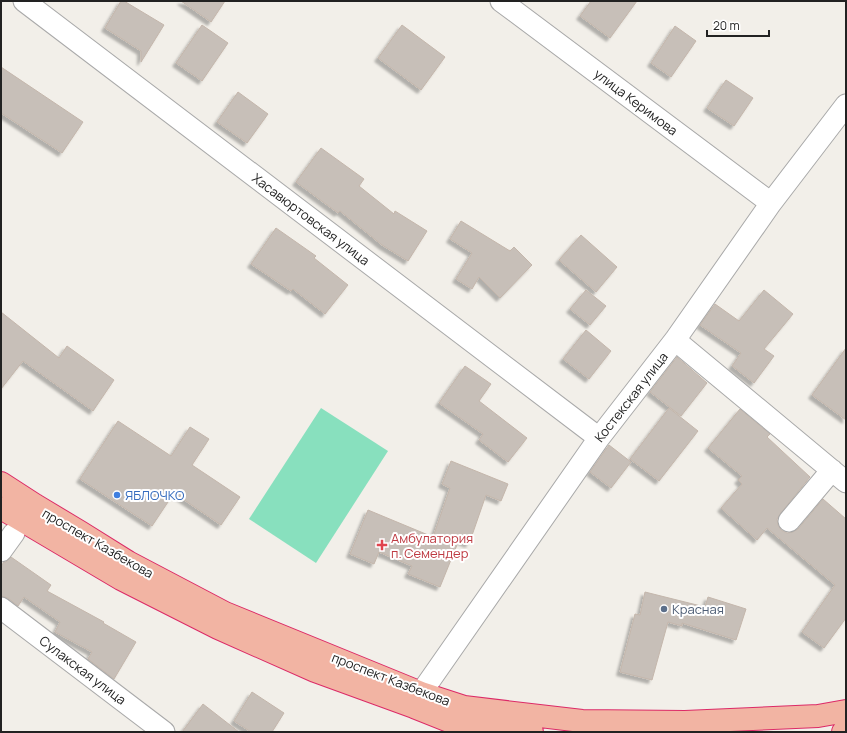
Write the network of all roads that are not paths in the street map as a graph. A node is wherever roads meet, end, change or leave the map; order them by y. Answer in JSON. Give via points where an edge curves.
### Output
{"nodes":[{"id":1,"x":24,"y":1,"type":"edge"},
{"id":2,"x":501,"y":1,"type":"edge"},
{"id":3,"x":846,"y":104,"type":"edge"},
{"id":4,"x":770,"y":203,"type":"junction"},
{"id":5,"x":675,"y":340,"type":"junction"},
{"id":6,"x":599,"y":438,"type":"junction"},
{"id":7,"x":839,"y":476,"type":"edge"},
{"id":8,"x":1,"y":484,"type":"edge"},
{"id":9,"x":1,"y":508,"type":"edge"},
{"id":10,"x":789,"y":520,"type":"dead end"},
{"id":11,"x":14,"y":533,"type":"dead end"},
{"id":12,"x":1,"y":551,"type":"edge"},
{"id":13,"x":1,"y":608,"type":"edge"},
{"id":14,"x":421,"y":694,"type":"junction"},
{"id":15,"x":846,"y":711,"type":"edge"},
{"id":16,"x":581,"y":727,"type":"edge"},
{"id":17,"x":846,"y":731,"type":"edge"},
{"id":18,"x":164,"y":732,"type":"edge"},
{"id":19,"x":532,"y":732,"type":"edge"},
{"id":20,"x":843,"y":732,"type":"edge"}],
"edges":[{"from":1,"to":6,"type":"street","name":"Хасавюртовская улица"},
{"from":2,"to":4,"type":"street","name":"улица Керимова"},
{"from":3,"to":4,"type":"street","name":"Костекская улица"},
{"from":4,"to":5,"type":"street","name":"Костекская улица"},
{"from":5,"to":6,"type":"street","name":"Костекская улица"},
{"from":5,"to":7,"type":"street"},
{"from":6,"to":14,"type":"street","name":"Костекская улица"},
{"from":7,"to":10,"type":"street"},
{"from":8,"to":14,"type":"highway","name":"проспект Казбекова","via":[[128,562],[226,613]]},
{"from":9,"to":19,"type":"highway","name":"проспект Казбекова","via":[[121,579],[218,628],[314,671],[459,724]]},
{"from":11,"to":12,"type":"street"},
{"from":13,"to":18,"type":"street","name":"Сулакская улица"},
{"from":14,"to":16,"type":"highway","name":"проспект Казбекова","via":[[464,707]]},
{"from":15,"to":16,"type":"highway","name":"проспект Казбекова","via":[[818,716]]},
{"from":17,"to":20,"type":"highway"}]}
